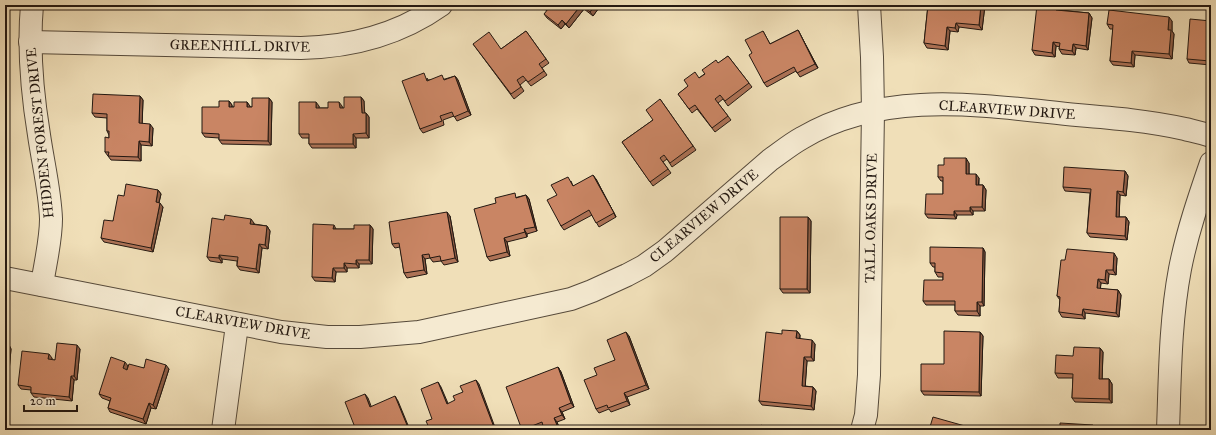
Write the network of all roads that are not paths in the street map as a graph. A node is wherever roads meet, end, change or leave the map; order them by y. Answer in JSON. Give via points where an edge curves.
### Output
{"nodes":[{"id":1,"x":32,"y":5,"type":"edge"},
{"id":2,"x":441,"y":5,"type":"edge"},
{"id":3,"x":869,"y":5,"type":"edge"},
{"id":4,"x":30,"y":42,"type":"junction"},
{"id":5,"x":873,"y":111,"type":"junction"},
{"id":6,"x":1211,"y":136,"type":"edge"},
{"id":7,"x":1211,"y":163,"type":"edge"},
{"id":8,"x":5,"y":278,"type":"edge"},
{"id":9,"x":42,"y":285,"type":"junction"},
{"id":10,"x":237,"y":324,"type":"junction"},
{"id":11,"x":223,"y":430,"type":"edge"},
{"id":12,"x":862,"y":430,"type":"edge"},
{"id":13,"x":1168,"y":430,"type":"edge"}],
"edges":[{"from":1,"to":4,"type":"street","name":"HIDDEN FOREST DRIVE"},
{"from":2,"to":4,"type":"street","name":"GREENHILL DRIVE","via":[[387,33],[363,41],[331,46]]},
{"from":3,"to":5,"type":"street","name":"TALL OAKS DRIVE"},
{"from":4,"to":9,"type":"street","name":"HIDDEN FOREST DRIVE","via":[[34,100],[51,220]]},
{"from":5,"to":6,"type":"street","name":"CLEARVIEW DRIVE","via":[[920,104],[957,105],[1135,121]]},
{"from":5,"to":10,"type":"street","name":"CLEARVIEW DRIVE","via":[[828,125],[802,138],[770,160],[682,238],[650,262],[610,283],[571,299],[442,328],[393,335],[303,335]]},
{"from":5,"to":12,"type":"street","name":"TALL OAKS DRIVE","via":[[868,375],[866,415]]},
{"from":7,"to":13,"type":"street","via":[[1186,244],[1177,291],[1171,349]]},
{"from":8,"to":9,"type":"street","name":"CLEARVIEW DRIVE"},
{"from":9,"to":10,"type":"street","name":"CLEARVIEW DRIVE"},
{"from":10,"to":11,"type":"street"}]}
